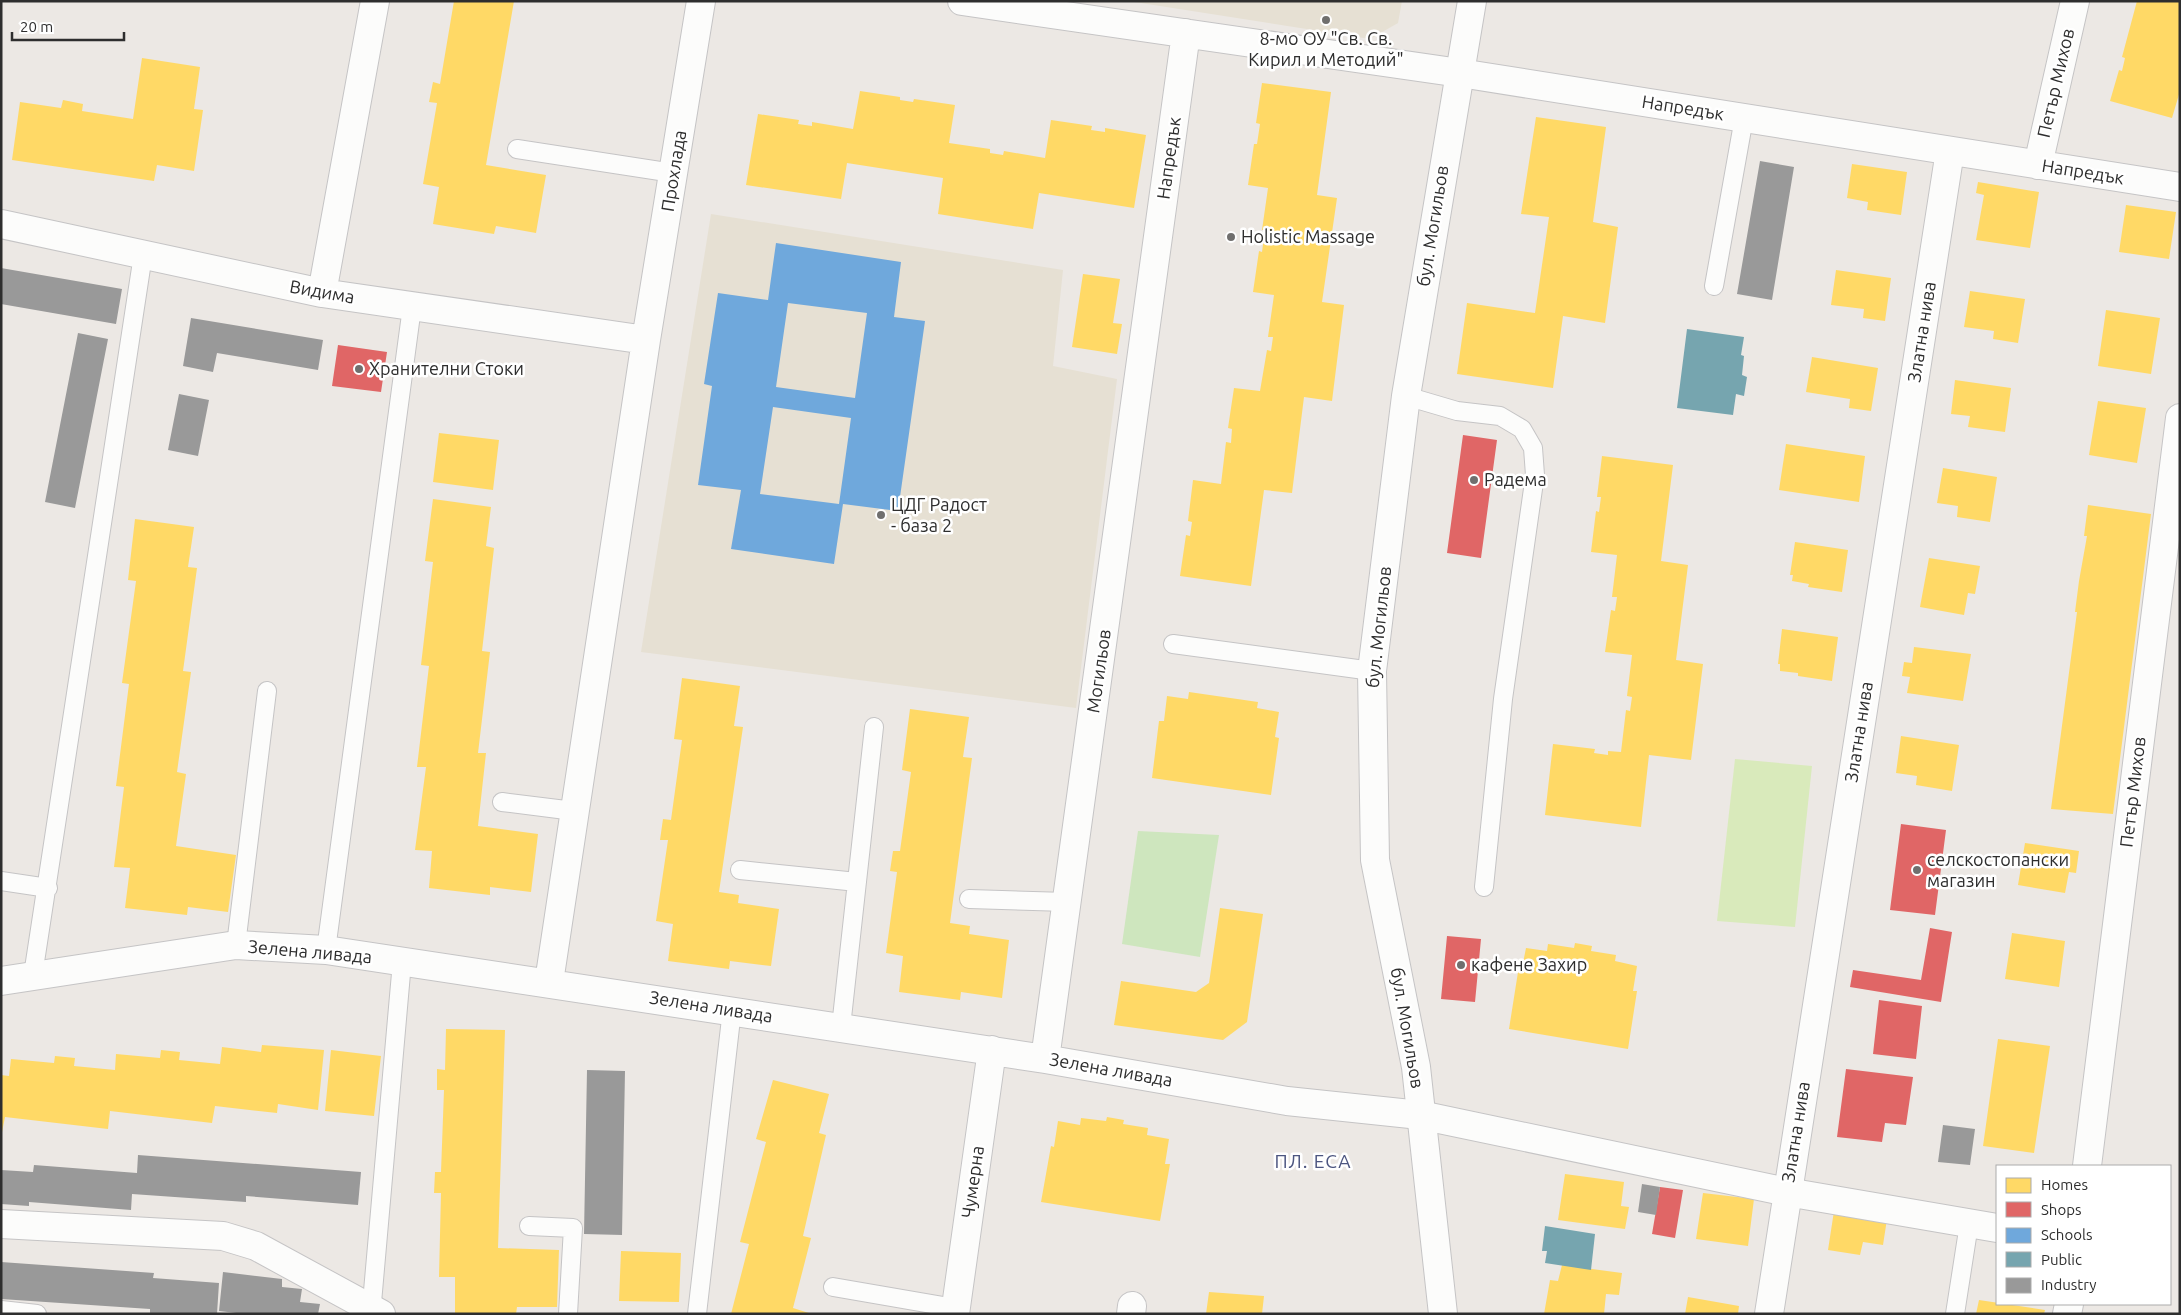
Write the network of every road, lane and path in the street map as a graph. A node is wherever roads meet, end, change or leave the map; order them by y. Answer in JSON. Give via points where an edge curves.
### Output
{"nodes":[{"id":1,"x":375,"y":1,"type":"edge"},
{"id":2,"x":701,"y":1,"type":"edge"},
{"id":3,"x":962,"y":1,"type":"edge"},
{"id":4,"x":1472,"y":1,"type":"edge"},
{"id":5,"x":2075,"y":1,"type":"edge"},
{"id":6,"x":1186,"y":33,"type":"junction"},
{"id":7,"x":1460,"y":73,"type":"junction"},
{"id":8,"x":1744,"y":118,"type":"junction"},
{"id":9,"x":517,"y":149,"type":"dead end"},
{"id":10,"x":1950,"y":151,"type":"junction"},
{"id":11,"x":2038,"y":164,"type":"junction"},
{"id":12,"x":673,"y":173,"type":"junction"},
{"id":13,"x":2180,"y":187,"type":"edge"},
{"id":14,"x":1,"y":224,"type":"edge"},
{"id":15,"x":143,"y":255,"type":"junction"},
{"id":16,"x":1152,"y":283,"type":"joint"},
{"id":17,"x":1714,"y":286,"type":"dead end"},
{"id":18,"x":322,"y":293,"type":"junction"},
{"id":19,"x":412,"y":307,"type":"junction"},
{"id":20,"x":646,"y":340,"type":"junction"},
{"id":21,"x":1406,"y":396,"type":"junction"},
{"id":22,"x":2180,"y":418,"type":"edge"},
{"id":23,"x":1173,"y":644,"type":"dead end"},
{"id":24,"x":1372,"y":671,"type":"junction"},
{"id":25,"x":267,"y":691,"type":"dead end"},
{"id":26,"x":874,"y":727,"type":"dead end"},
{"id":27,"x":502,"y":802,"type":"dead end"},
{"id":28,"x":574,"y":811,"type":"junction"},
{"id":29,"x":740,"y":870,"type":"dead end"},
{"id":30,"x":1,"y":881,"type":"edge"},
{"id":31,"x":857,"y":882,"type":"junction"},
{"id":32,"x":1484,"y":887,"type":"dead end"},
{"id":33,"x":48,"y":888,"type":"junction"},
{"id":34,"x":969,"y":899,"type":"dead end"},
{"id":35,"x":1067,"y":902,"type":"junction"},
{"id":36,"x":236,"y":945,"type":"junction"},
{"id":37,"x":326,"y":950,"type":"junction"},
{"id":38,"x":402,"y":962,"type":"junction"},
{"id":39,"x":33,"y":974,"type":"junction"},
{"id":40,"x":1,"y":981,"type":"edge"},
{"id":41,"x":549,"y":982,"type":"junction"},
{"id":42,"x":732,"y":1010,"type":"junction"},
{"id":43,"x":841,"y":1027,"type":"junction"},
{"id":44,"x":992,"y":1050,"type":"junction"},
{"id":45,"x":1045,"y":1059,"type":"junction"},
{"id":46,"x":1420,"y":1115,"type":"junction"},
{"id":47,"x":2087,"y":1165,"type":"edge"},
{"id":48,"x":1787,"y":1192,"type":"junction"},
{"id":49,"x":1,"y":1224,"type":"edge"},
{"id":50,"x":1969,"y":1224,"type":"junction"},
{"id":51,"x":529,"y":1226,"type":"dead end"},
{"id":52,"x":1996,"y":1228,"type":"edge"},
{"id":53,"x":833,"y":1287,"type":"dead end"},
{"id":54,"x":1,"y":1310,"type":"edge"},
{"id":55,"x":955,"y":1311,"type":"edge"},
{"id":56,"x":375,"y":1312,"type":"edge"},
{"id":57,"x":36,"y":1314,"type":"edge"},
{"id":58,"x":568,"y":1314,"type":"edge"},
{"id":59,"x":697,"y":1314,"type":"edge"},
{"id":60,"x":1443,"y":1314,"type":"edge"},
{"id":61,"x":1769,"y":1314,"type":"edge"},
{"id":62,"x":1955,"y":1314,"type":"edge"}],
"edges":[{"from":1,"to":18,"type":"street"},
{"from":2,"to":12,"type":"street","name":"Прохлада"},
{"from":3,"to":6,"type":"street","name":"Напредък"},
{"from":4,"to":7,"type":"street","name":"бул. Могильов"},
{"from":5,"to":11,"type":"street","name":"Петър Михов"},
{"from":6,"to":7,"type":"street","name":"Напредък"},
{"from":6,"to":16,"type":"street","name":"Напредък"},
{"from":7,"to":8,"type":"street","name":"Напредък"},
{"from":7,"to":21,"type":"street","name":"бул. Могильов"},
{"from":8,"to":10,"type":"street","name":"Напредък"},
{"from":8,"to":17,"type":"lane"},
{"from":9,"to":12,"type":"lane"},
{"from":10,"to":11,"type":"street","name":"Напредък"},
{"from":10,"to":48,"type":"street","name":"Златна нива"},
{"from":11,"to":13,"type":"street","name":"Напредък"},
{"from":12,"to":20,"type":"street","name":"Прохлада"},
{"from":14,"to":15,"type":"street","name":"Видима"},
{"from":15,"to":18,"type":"street","name":"Видима"},
{"from":15,"to":33,"type":"lane"},
{"from":16,"to":35,"type":"street","name":"Могильов"},
{"from":18,"to":19,"type":"street","name":"Видима"},
{"from":19,"to":20,"type":"street","name":"Видима"},
{"from":19,"to":37,"type":"lane"},
{"from":20,"to":28,"type":"street","name":"Прохлада"},
{"from":21,"to":24,"type":"street","name":"бул. Могильов"},
{"from":21,"to":32,"type":"lane","via":[[1457,411],[1500,416],[1522,429],[1534,448],[1535,475],[1502,700]]},
{"from":22,"to":47,"type":"street","name":"Петър Михов"},
{"from":23,"to":24,"type":"lane"},
{"from":24,"to":46,"type":"street","name":"бул. Могильов","via":[[1375,860],[1416,1067]]},
{"from":25,"to":36,"type":"lane"},
{"from":26,"to":31,"type":"lane"},
{"from":27,"to":28,"type":"lane"},
{"from":28,"to":41,"type":"street","name":"Прохлада"},
{"from":29,"to":31,"type":"lane"},
{"from":30,"to":33,"type":"lane"},
{"from":31,"to":43,"type":"lane"},
{"from":33,"to":39,"type":"lane"},
{"from":34,"to":35,"type":"lane"},
{"from":35,"to":45,"type":"street","name":"Могильов"},
{"from":36,"to":37,"type":"street","name":"Зелена ливада"},
{"from":36,"to":39,"type":"street","name":"Зелена ливада"},
{"from":37,"to":38,"type":"street","name":"Зелена ливада"},
{"from":38,"to":41,"type":"street","name":"Зелена ливада"},
{"from":38,"to":56,"type":"lane"},
{"from":39,"to":40,"type":"street","name":"Зелена ливада"},
{"from":41,"to":42,"type":"street","name":"Зелена ливада"},
{"from":42,"to":43,"type":"street","name":"Зелена ливада"},
{"from":42,"to":59,"type":"lane"},
{"from":43,"to":44,"type":"street","name":"Зелена ливада"},
{"from":44,"to":45,"type":"street","name":"Зелена ливада"},
{"from":44,"to":55,"type":"street","name":"Чумерна"},
{"from":45,"to":46,"type":"street","name":"Зелена ливада","via":[[1287,1101]]},
{"from":46,"to":48,"type":"street","name":"Зелена ливада"},
{"from":46,"to":60,"type":"street","name":"бул. Могильов"},
{"from":48,"to":50,"type":"street","name":"Зелена ливада"},
{"from":48,"to":61,"type":"street","name":"Златна нива"},
{"from":49,"to":56,"type":"street","via":[[223,1236],[256,1246]]},
{"from":50,"to":52,"type":"street","name":"Зелена ливада"},
{"from":50,"to":62,"type":"lane"},
{"from":51,"to":58,"type":"lane","via":[[573,1228]]},
{"from":53,"to":55,"type":"lane"},
{"from":54,"to":57,"type":"lane"}]}
